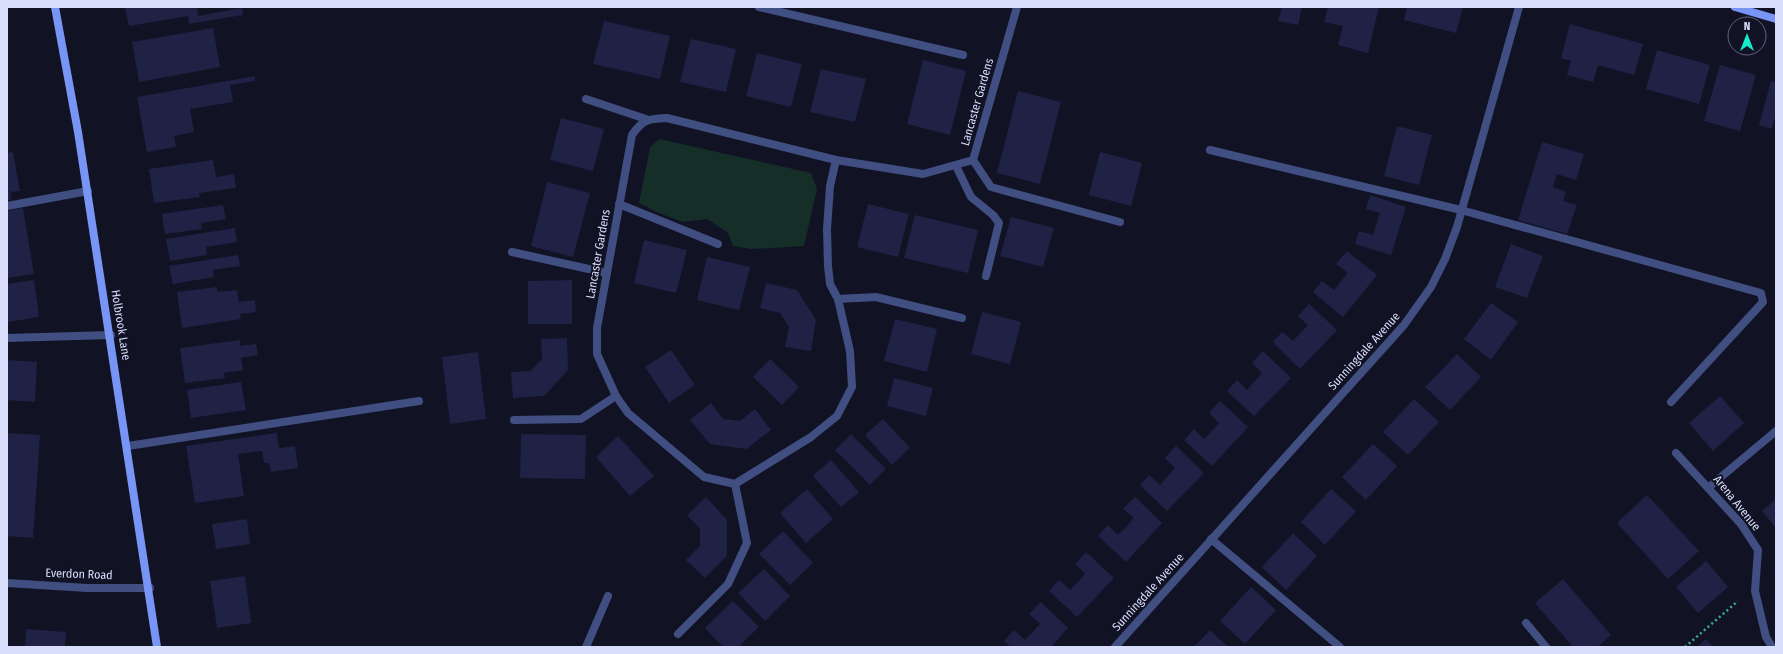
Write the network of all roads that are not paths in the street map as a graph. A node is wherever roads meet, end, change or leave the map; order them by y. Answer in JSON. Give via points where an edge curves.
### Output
{"nodes":[{"id":1,"x":55,"y":7,"type":"edge"},
{"id":2,"x":759,"y":7,"type":"edge"},
{"id":3,"x":1017,"y":7,"type":"edge"},
{"id":4,"x":1520,"y":7,"type":"edge"},
{"id":5,"x":1735,"y":7,"type":"edge"},
{"id":6,"x":1776,"y":19,"type":"edge"},
{"id":7,"x":963,"y":56,"type":"dead end"},
{"id":8,"x":586,"y":99,"type":"dead end"},
{"id":9,"x":646,"y":119,"type":"junction"},
{"id":10,"x":1210,"y":150,"type":"dead end"},
{"id":11,"x":836,"y":160,"type":"junction"},
{"id":12,"x":973,"y":160,"type":"junction"},
{"id":13,"x":956,"y":166,"type":"junction"},
{"id":14,"x":88,"y":191,"type":"junction"},
{"id":15,"x":620,"y":204,"type":"junction"},
{"id":16,"x":7,"y":206,"type":"edge"},
{"id":17,"x":1461,"y":210,"type":"junction"},
{"id":18,"x":1120,"y":222,"type":"dead end"},
{"id":19,"x":718,"y":244,"type":"dead end"},
{"id":20,"x":512,"y":252,"type":"dead end"},
{"id":21,"x":607,"y":273,"type":"junction"},
{"id":22,"x":986,"y":276,"type":"dead end"},
{"id":23,"x":838,"y":299,"type":"junction"},
{"id":24,"x":962,"y":318,"type":"dead end"},
{"id":25,"x":110,"y":335,"type":"junction"},
{"id":26,"x":7,"y":338,"type":"edge"},
{"id":27,"x":616,"y":396,"type":"junction"},
{"id":28,"x":419,"y":401,"type":"dead end"},
{"id":29,"x":1671,"y":402,"type":"dead end"},
{"id":30,"x":514,"y":420,"type":"dead end"},
{"id":31,"x":1776,"y":430,"type":"edge"},
{"id":32,"x":128,"y":446,"type":"junction"},
{"id":33,"x":1676,"y":453,"type":"dead end"},
{"id":34,"x":735,"y":484,"type":"junction"},
{"id":35,"x":1709,"y":488,"type":"junction"},
{"id":36,"x":1211,"y":539,"type":"junction"},
{"id":37,"x":7,"y":583,"type":"edge"},
{"id":38,"x":150,"y":588,"type":"junction"},
{"id":39,"x":608,"y":596,"type":"dead end"},
{"id":40,"x":1526,"y":624,"type":"dead end"},
{"id":41,"x":678,"y":634,"type":"dead end"},
{"id":42,"x":157,"y":647,"type":"edge"},
{"id":43,"x":586,"y":647,"type":"edge"},
{"id":44,"x":1115,"y":647,"type":"edge"},
{"id":45,"x":1340,"y":647,"type":"edge"},
{"id":46,"x":1546,"y":647,"type":"edge"},
{"id":47,"x":1772,"y":647,"type":"edge"}],
"edges":[{"from":1,"to":14,"type":"street","name":"Holbrook Lane"},
{"from":2,"to":7,"type":"street"},
{"from":3,"to":12,"type":"street","name":"Lancaster Gardens"},
{"from":4,"to":17,"type":"street","name":"Sunningdale Avenue"},
{"from":5,"to":6,"type":"street"},
{"from":8,"to":9,"type":"street","name":"Lancaster Gardens"},
{"from":9,"to":11,"type":"street","name":"Lancaster Gardens","via":[[667,118]]},
{"from":9,"to":15,"type":"street","name":"Lancaster Gardens","via":[[632,135]]},
{"from":10,"to":17,"type":"street"},
{"from":11,"to":13,"type":"street","name":"Lancaster Gardens","via":[[923,174]]},
{"from":11,"to":23,"type":"street","via":[[830,186],[827,229],[830,284]]},
{"from":12,"to":13,"type":"street","name":"Lancaster Gardens"},
{"from":12,"to":18,"type":"street","via":[[990,187]]},
{"from":13,"to":22,"type":"street","via":[[971,197],[999,222]]},
{"from":14,"to":16,"type":"street"},
{"from":14,"to":25,"type":"street","name":"Holbrook Lane"},
{"from":15,"to":19,"type":"street"},
{"from":15,"to":21,"type":"street","name":"Lancaster Gardens"},
{"from":17,"to":29,"type":"street","via":[[1761,293],[1763,302]]},
{"from":17,"to":36,"type":"street","name":"Sunningdale Avenue","via":[[1445,259],[1417,308]]},
{"from":20,"to":21,"type":"street"},
{"from":21,"to":27,"type":"street","name":"Lancaster Gardens","via":[[597,328],[597,354]]},
{"from":23,"to":24,"type":"street","via":[[876,297]]},
{"from":23,"to":34,"type":"street","via":[[850,351],[852,387],[837,416],[810,437]]},
{"from":25,"to":26,"type":"street"},
{"from":25,"to":32,"type":"street","name":"Holbrook Lane"},
{"from":27,"to":30,"type":"street","via":[[581,419]]},
{"from":27,"to":34,"type":"street","name":"Lancaster Gardens","via":[[628,412],[704,477]]},
{"from":28,"to":32,"type":"street"},
{"from":31,"to":35,"type":"street"},
{"from":32,"to":38,"type":"street","name":"Holbrook Lane"},
{"from":33,"to":35,"type":"street","name":"Arena Avenue"},
{"from":34,"to":41,"type":"street","via":[[747,543],[728,584]]},
{"from":35,"to":47,"type":"street","name":"Arena Avenue","via":[[1741,524],[1758,550],[1755,591],[1766,637]]},
{"from":36,"to":44,"type":"street","name":"Sunningdale Avenue"},
{"from":36,"to":45,"type":"street"},
{"from":37,"to":38,"type":"street","name":"Everdon Road","via":[[88,588]]},
{"from":38,"to":42,"type":"street","name":"Holbrook Lane"},
{"from":39,"to":43,"type":"street"},
{"from":40,"to":46,"type":"street"}]}
